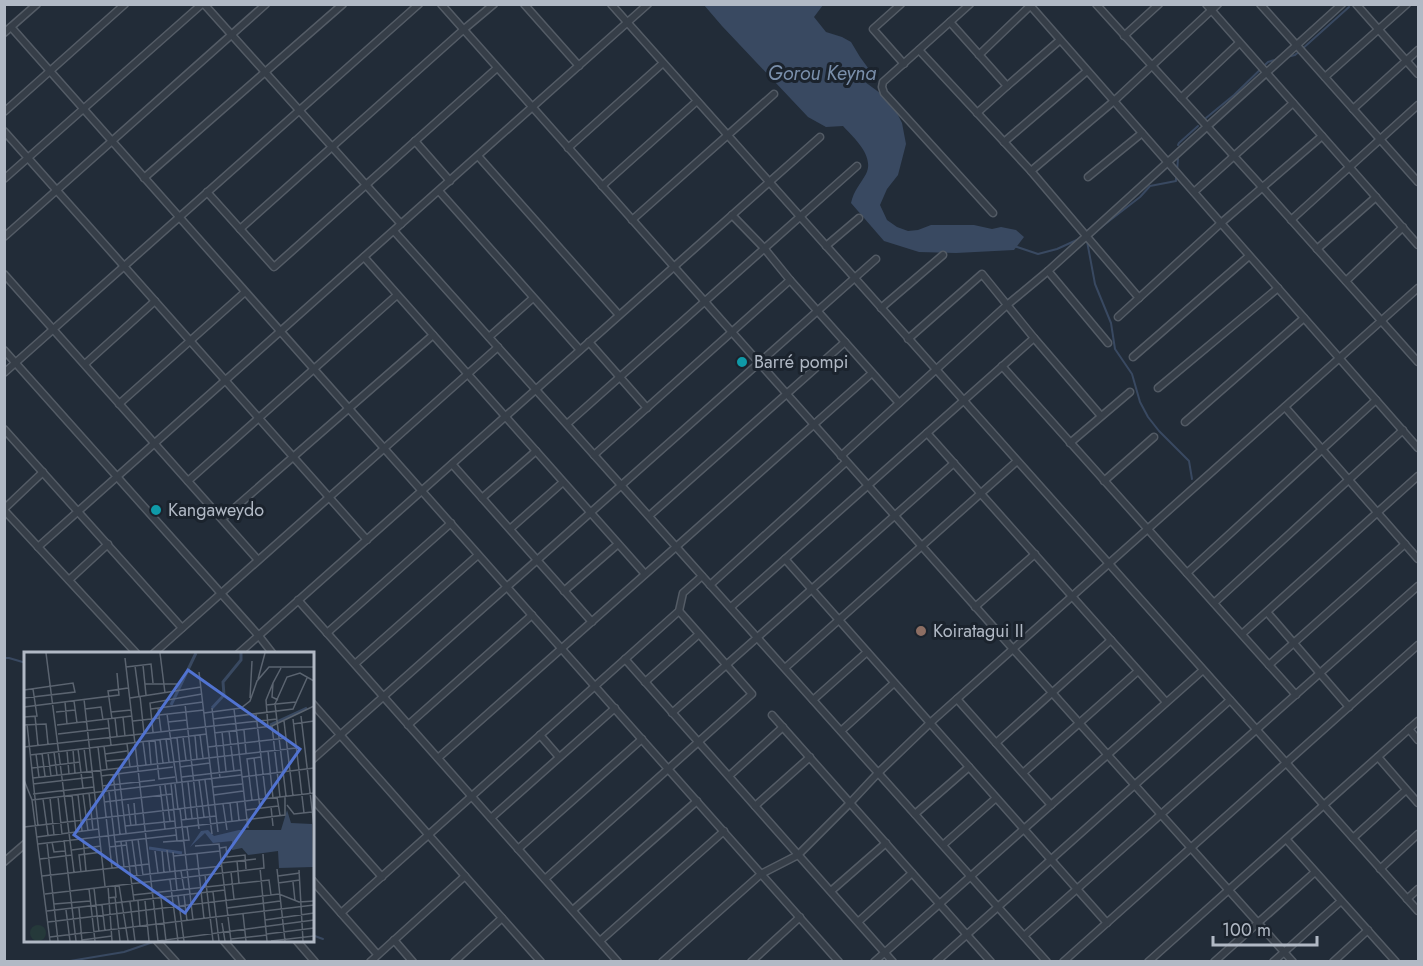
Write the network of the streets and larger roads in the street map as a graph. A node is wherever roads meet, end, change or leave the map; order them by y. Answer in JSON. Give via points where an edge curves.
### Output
{"nodes":[{"id":1,"x":37,"y":4,"type":"edge"},
{"id":2,"x":125,"y":4,"type":"edge"},
{"id":3,"x":203,"y":4,"type":"edge"},
{"id":4,"x":266,"y":4,"type":"edge"},
{"id":5,"x":343,"y":4,"type":"edge"},
{"id":6,"x":419,"y":4,"type":"edge"},
{"id":7,"x":441,"y":4,"type":"edge"},
{"id":8,"x":494,"y":4,"type":"edge"},
{"id":9,"x":524,"y":4,"type":"edge"},
{"id":10,"x":611,"y":4,"type":"edge"},
{"id":11,"x":648,"y":4,"type":"edge"},
{"id":12,"x":901,"y":4,"type":"edge"},
{"id":13,"x":970,"y":4,"type":"edge"},
{"id":14,"x":1096,"y":4,"type":"edge"},
{"id":15,"x":1159,"y":4,"type":"edge"},
{"id":16,"x":1206,"y":4,"type":"edge"},
{"id":17,"x":1218,"y":4,"type":"edge"},
{"id":18,"x":1260,"y":4,"type":"edge"},
{"id":19,"x":1342,"y":4,"type":"edge"},
{"id":20,"x":1356,"y":4,"type":"edge"},
{"id":21,"x":1407,"y":4,"type":"edge"},
{"id":22,"x":1030,"y":5,"type":"edge"},
{"id":23,"x":1211,"y":10,"type":"junction"},
{"id":24,"x":950,"y":22,"type":"junction"},
{"id":25,"x":627,"y":23,"type":"junction"},
{"id":26,"x":11,"y":27,"type":"junction"},
{"id":27,"x":464,"y":30,"type":"junction"},
{"id":28,"x":1378,"y":30,"type":"junction"},
{"id":29,"x":4,"y":33,"type":"edge"},
{"id":30,"x":231,"y":35,"type":"junction"},
{"id":31,"x":1124,"y":36,"type":"junction"},
{"id":32,"x":1060,"y":40,"type":"junction"},
{"id":33,"x":1239,"y":43,"type":"junction"},
{"id":34,"x":1297,"y":46,"type":"junction"},
{"id":35,"x":920,"y":50,"type":"junction"},
{"id":36,"x":1419,"y":50,"type":"edge"},
{"id":37,"x":979,"y":55,"type":"junction"},
{"id":38,"x":1406,"y":61,"type":"junction"},
{"id":39,"x":663,"y":63,"type":"junction"},
{"id":40,"x":904,"y":64,"type":"junction"},
{"id":41,"x":579,"y":66,"type":"junction"},
{"id":42,"x":1152,"y":66,"type":"junction"},
{"id":43,"x":497,"y":68,"type":"junction"},
{"id":44,"x":50,"y":71,"type":"junction"},
{"id":45,"x":1087,"y":71,"type":"junction"},
{"id":46,"x":265,"y":72,"type":"junction"},
{"id":47,"x":1266,"y":73,"type":"junction"},
{"id":48,"x":1419,"y":74,"type":"edge"},
{"id":49,"x":1325,"y":77,"type":"junction"},
{"id":50,"x":1007,"y":86,"type":"junction"},
{"id":51,"x":774,"y":94,"type":"dead end"},
{"id":52,"x":1181,"y":98,"type":"junction"},
{"id":53,"x":697,"y":101,"type":"junction"},
{"id":54,"x":1114,"y":101,"type":"junction"},
{"id":55,"x":1293,"y":103,"type":"junction"},
{"id":56,"x":1419,"y":105,"type":"edge"},
{"id":57,"x":532,"y":108,"type":"junction"},
{"id":58,"x":83,"y":109,"type":"junction"},
{"id":59,"x":1353,"y":109,"type":"junction"},
{"id":60,"x":299,"y":111,"type":"junction"},
{"id":61,"x":4,"y":112,"type":"edge"},
{"id":62,"x":977,"y":113,"type":"junction"},
{"id":63,"x":1206,"y":126,"type":"junction"},
{"id":64,"x":4,"y":131,"type":"edge"},
{"id":65,"x":1142,"y":133,"type":"junction"},
{"id":66,"x":727,"y":135,"type":"junction"},
{"id":67,"x":1322,"y":136,"type":"junction"},
{"id":68,"x":820,"y":137,"type":"dead end"},
{"id":69,"x":1380,"y":139,"type":"junction"},
{"id":70,"x":112,"y":141,"type":"junction"},
{"id":71,"x":415,"y":141,"type":"junction"},
{"id":72,"x":1004,"y":142,"type":"junction"},
{"id":73,"x":332,"y":147,"type":"junction"},
{"id":74,"x":568,"y":148,"type":"junction"},
{"id":75,"x":478,"y":156,"type":"junction"},
{"id":76,"x":1234,"y":156,"type":"junction"},
{"id":77,"x":28,"y":158,"type":"junction"},
{"id":78,"x":1167,"y":162,"type":"junction"},
{"id":79,"x":857,"y":166,"type":"dead end"},
{"id":80,"x":1349,"y":167,"type":"junction"},
{"id":81,"x":1031,"y":171,"type":"junction"},
{"id":82,"x":1088,"y":177,"type":"dead end"},
{"id":83,"x":144,"y":178,"type":"junction"},
{"id":84,"x":4,"y":179,"type":"edge"},
{"id":85,"x":450,"y":181,"type":"junction"},
{"id":86,"x":769,"y":182,"type":"junction"},
{"id":87,"x":1419,"y":182,"type":"edge"},
{"id":88,"x":366,"y":184,"type":"junction"},
{"id":89,"x":602,"y":186,"type":"junction"},
{"id":90,"x":1262,"y":187,"type":"junction"},
{"id":91,"x":57,"y":190,"type":"junction"},
{"id":92,"x":439,"y":191,"type":"junction"},
{"id":93,"x":207,"y":192,"type":"junction"},
{"id":94,"x":1194,"y":192,"type":"junction"},
{"id":95,"x":1376,"y":196,"type":"junction"},
{"id":96,"x":993,"y":213,"type":"dead end"},
{"id":97,"x":732,"y":215,"type":"junction"},
{"id":98,"x":800,"y":217,"type":"junction"},
{"id":99,"x":179,"y":218,"type":"junction"},
{"id":100,"x":859,"y":218,"type":"dead end"},
{"id":101,"x":1291,"y":219,"type":"junction"},
{"id":102,"x":632,"y":220,"type":"junction"},
{"id":103,"x":1221,"y":223,"type":"junction"},
{"id":104,"x":401,"y":224,"type":"junction"},
{"id":105,"x":1403,"y":227,"type":"junction"},
{"id":106,"x":240,"y":229,"type":"junction"},
{"id":107,"x":394,"y":231,"type":"junction"},
{"id":108,"x":1086,"y":236,"type":"junction"},
{"id":109,"x":4,"y":237,"type":"edge"},
{"id":110,"x":1419,"y":245,"type":"edge"},
{"id":111,"x":826,"y":246,"type":"junction"},
{"id":112,"x":764,"y":248,"type":"junction"},
{"id":113,"x":1317,"y":249,"type":"junction"},
{"id":114,"x":943,"y":255,"type":"dead end"},
{"id":115,"x":1249,"y":256,"type":"junction"},
{"id":116,"x":364,"y":257,"type":"junction"},
{"id":117,"x":876,"y":259,"type":"dead end"},
{"id":118,"x":124,"y":267,"type":"junction"},
{"id":119,"x":674,"y":267,"type":"junction"},
{"id":120,"x":1048,"y":271,"type":"junction"},
{"id":121,"x":4,"y":274,"type":"edge"},
{"id":122,"x":854,"y":278,"type":"junction"},
{"id":123,"x":790,"y":280,"type":"junction"},
{"id":124,"x":1346,"y":281,"type":"junction"},
{"id":125,"x":1278,"y":288,"type":"junction"},
{"id":126,"x":1419,"y":288,"type":"edge"},
{"id":127,"x":245,"y":292,"type":"junction"},
{"id":128,"x":397,"y":295,"type":"junction"},
{"id":129,"x":534,"y":298,"type":"junction"},
{"id":130,"x":1139,"y":298,"type":"junction"},
{"id":131,"x":155,"y":302,"type":"junction"},
{"id":132,"x":704,"y":302,"type":"junction"},
{"id":133,"x":1007,"y":305,"type":"junction"},
{"id":134,"x":881,"y":308,"type":"junction"},
{"id":135,"x":817,"y":311,"type":"junction"},
{"id":136,"x":619,"y":315,"type":"junction"},
{"id":137,"x":1118,"y":317,"type":"dead end"},
{"id":138,"x":1304,"y":318,"type":"junction"},
{"id":139,"x":1382,"y":321,"type":"junction"},
{"id":140,"x":53,"y":330,"type":"junction"},
{"id":141,"x":281,"y":332,"type":"junction"},
{"id":142,"x":732,"y":333,"type":"junction"},
{"id":143,"x":433,"y":336,"type":"junction"},
{"id":144,"x":489,"y":337,"type":"junction"},
{"id":145,"x":1034,"y":338,"type":"junction"},
{"id":146,"x":908,"y":339,"type":"junction"},
{"id":147,"x":190,"y":341,"type":"junction"},
{"id":148,"x":589,"y":342,"type":"junction"},
{"id":149,"x":845,"y":342,"type":"junction"},
{"id":150,"x":1108,"y":343,"type":"dead end"},
{"id":151,"x":498,"y":347,"type":"junction"},
{"id":152,"x":4,"y":350,"type":"edge"},
{"id":153,"x":580,"y":350,"type":"junction"},
{"id":154,"x":1133,"y":357,"type":"dead end"},
{"id":155,"x":1340,"y":358,"type":"junction"},
{"id":156,"x":1419,"y":362,"type":"edge"},
{"id":157,"x":16,"y":363,"type":"junction"},
{"id":158,"x":759,"y":363,"type":"junction"},
{"id":159,"x":85,"y":364,"type":"junction"},
{"id":160,"x":1002,"y":366,"type":"junction"},
{"id":161,"x":314,"y":369,"type":"junction"},
{"id":162,"x":936,"y":370,"type":"junction"},
{"id":163,"x":4,"y":373,"type":"edge"},
{"id":164,"x":872,"y":373,"type":"junction"},
{"id":165,"x":467,"y":374,"type":"junction"},
{"id":166,"x":620,"y":377,"type":"junction"},
{"id":167,"x":225,"y":381,"type":"junction"},
{"id":168,"x":1158,"y":388,"type":"dead end"},
{"id":169,"x":536,"y":389,"type":"junction"},
{"id":170,"x":1130,"y":392,"type":"dead end"},
{"id":171,"x":786,"y":394,"type":"junction"},
{"id":172,"x":1376,"y":400,"type":"junction"},
{"id":173,"x":963,"y":401,"type":"junction"},
{"id":174,"x":899,"y":403,"type":"junction"},
{"id":175,"x":119,"y":404,"type":"junction"},
{"id":176,"x":1285,"y":407,"type":"junction"},
{"id":177,"x":647,"y":408,"type":"junction"},
{"id":178,"x":349,"y":409,"type":"junction"},
{"id":179,"x":1101,"y":416,"type":"junction"},
{"id":180,"x":505,"y":417,"type":"junction"},
{"id":181,"x":259,"y":418,"type":"junction"},
{"id":182,"x":1185,"y":422,"type":"dead end"},
{"id":183,"x":567,"y":424,"type":"junction"},
{"id":184,"x":813,"y":425,"type":"junction"},
{"id":185,"x":4,"y":429,"type":"edge"},
{"id":186,"x":1402,"y":430,"type":"junction"},
{"id":187,"x":927,"y":433,"type":"junction"},
{"id":188,"x":1155,"y":436,"type":"dead end"},
{"id":189,"x":1070,"y":443,"type":"junction"},
{"id":190,"x":155,"y":444,"type":"junction"},
{"id":191,"x":384,"y":448,"type":"junction"},
{"id":192,"x":1419,"y":448,"type":"edge"},
{"id":193,"x":1323,"y":450,"type":"junction"},
{"id":194,"x":536,"y":451,"type":"junction"},
{"id":195,"x":594,"y":455,"type":"junction"},
{"id":196,"x":841,"y":456,"type":"junction"},
{"id":197,"x":293,"y":457,"type":"junction"},
{"id":198,"x":1017,"y":461,"type":"junction"},
{"id":199,"x":846,"y":462,"type":"junction"},
{"id":200,"x":954,"y":462,"type":"junction"},
{"id":201,"x":452,"y":464,"type":"junction"},
{"id":202,"x":43,"y":472,"type":"junction"},
{"id":203,"x":1419,"y":476,"type":"edge"},
{"id":204,"x":117,"y":477,"type":"junction"},
{"id":205,"x":1349,"y":480,"type":"junction"},
{"id":206,"x":188,"y":481,"type":"junction"},
{"id":207,"x":1104,"y":481,"type":"junction"},
{"id":208,"x":563,"y":482,"type":"junction"},
{"id":209,"x":621,"y":485,"type":"junction"},
{"id":210,"x":867,"y":486,"type":"junction"},
{"id":211,"x":422,"y":491,"type":"junction"},
{"id":212,"x":981,"y":493,"type":"junction"},
{"id":213,"x":329,"y":497,"type":"junction"},
{"id":214,"x":482,"y":498,"type":"junction"},
{"id":215,"x":4,"y":509,"type":"edge"},
{"id":216,"x":78,"y":511,"type":"junction"},
{"id":217,"x":590,"y":513,"type":"junction"},
{"id":218,"x":1378,"y":513,"type":"junction"},
{"id":219,"x":649,"y":516,"type":"junction"},
{"id":220,"x":894,"y":516,"type":"junction"},
{"id":221,"x":222,"y":519,"type":"junction"},
{"id":222,"x":451,"y":523,"type":"junction"},
{"id":223,"x":510,"y":529,"type":"junction"},
{"id":224,"x":1148,"y":529,"type":"junction"},
{"id":225,"x":367,"y":540,"type":"junction"},
{"id":226,"x":618,"y":543,"type":"junction"},
{"id":227,"x":108,"y":544,"type":"junction"},
{"id":228,"x":1406,"y":544,"type":"junction"},
{"id":229,"x":921,"y":546,"type":"junction"},
{"id":230,"x":38,"y":547,"type":"junction"},
{"id":231,"x":676,"y":547,"type":"junction"},
{"id":232,"x":1035,"y":554,"type":"junction"},
{"id":233,"x":478,"y":555,"type":"junction"},
{"id":234,"x":785,"y":559,"type":"junction"},
{"id":235,"x":1419,"y":559,"type":"edge"},
{"id":236,"x":258,"y":560,"type":"junction"},
{"id":237,"x":537,"y":560,"type":"junction"},
{"id":238,"x":1108,"y":564,"type":"junction"},
{"id":239,"x":1187,"y":573,"type":"junction"},
{"id":240,"x":645,"y":574,"type":"junction"},
{"id":241,"x":702,"y":576,"type":"junction"},
{"id":242,"x":69,"y":580,"type":"junction"},
{"id":243,"x":710,"y":585,"type":"junction"},
{"id":244,"x":1419,"y":586,"type":"edge"},
{"id":245,"x":507,"y":587,"type":"junction"},
{"id":246,"x":811,"y":589,"type":"junction"},
{"id":247,"x":564,"y":591,"type":"junction"},
{"id":248,"x":221,"y":593,"type":"junction"},
{"id":249,"x":1072,"y":596,"type":"junction"},
{"id":250,"x":298,"y":600,"type":"junction"},
{"id":251,"x":1214,"y":603,"type":"junction"},
{"id":252,"x":730,"y":607,"type":"junction"},
{"id":253,"x":975,"y":607,"type":"junction"},
{"id":254,"x":679,"y":611,"type":"junction"},
{"id":255,"x":1267,"y":612,"type":"junction"},
{"id":256,"x":532,"y":615,"type":"junction"},
{"id":257,"x":838,"y":620,"type":"junction"},
{"id":258,"x":592,"y":622,"type":"junction"},
{"id":259,"x":182,"y":628,"type":"junction"},
{"id":260,"x":327,"y":633,"type":"junction"},
{"id":261,"x":699,"y":634,"type":"junction"},
{"id":262,"x":1242,"y":634,"type":"junction"},
{"id":263,"x":259,"y":636,"type":"junction"},
{"id":264,"x":757,"y":637,"type":"junction"},
{"id":265,"x":1111,"y":640,"type":"junction"},
{"id":266,"x":1293,"y":642,"type":"junction"},
{"id":267,"x":1419,"y":645,"type":"edge"},
{"id":268,"x":562,"y":649,"type":"junction"},
{"id":269,"x":1012,"y":649,"type":"junction"},
{"id":270,"x":135,"y":652,"type":"edge"},
{"id":271,"x":155,"y":652,"type":"edge"},
{"id":272,"x":240,"y":652,"type":"edge"},
{"id":273,"x":271,"y":652,"type":"edge"},
{"id":274,"x":867,"y":652,"type":"junction"},
{"id":275,"x":625,"y":659,"type":"junction"},
{"id":276,"x":355,"y":664,"type":"junction"},
{"id":277,"x":1269,"y":664,"type":"junction"},
{"id":278,"x":726,"y":665,"type":"junction"},
{"id":279,"x":785,"y":668,"type":"junction"},
{"id":280,"x":1203,"y":670,"type":"junction"},
{"id":281,"x":1138,"y":671,"type":"junction"},
{"id":282,"x":1320,"y":673,"type":"junction"},
{"id":283,"x":645,"y":682,"type":"junction"},
{"id":284,"x":894,"y":683,"type":"junction"},
{"id":285,"x":595,"y":686,"type":"junction"},
{"id":286,"x":1052,"y":693,"type":"junction"},
{"id":287,"x":1296,"y":695,"type":"junction"},
{"id":288,"x":384,"y":697,"type":"junction"},
{"id":289,"x":957,"y":699,"type":"junction"},
{"id":290,"x":813,"y":700,"type":"junction"},
{"id":291,"x":1230,"y":700,"type":"junction"},
{"id":292,"x":1166,"y":702,"type":"junction"},
{"id":293,"x":314,"y":705,"type":"edge"},
{"id":294,"x":1349,"y":707,"type":"junction"},
{"id":295,"x":615,"y":708,"type":"junction"},
{"id":296,"x":672,"y":713,"type":"junction"},
{"id":297,"x":772,"y":715,"type":"dead end"},
{"id":298,"x":1419,"y":721,"type":"edge"},
{"id":299,"x":930,"y":723,"type":"junction"},
{"id":300,"x":1079,"y":724,"type":"junction"},
{"id":301,"x":408,"y":725,"type":"junction"},
{"id":302,"x":783,"y":727,"type":"junction"},
{"id":303,"x":1409,"y":729,"type":"junction"},
{"id":304,"x":1257,"y":730,"type":"junction"},
{"id":305,"x":841,"y":731,"type":"junction"},
{"id":306,"x":340,"y":735,"type":"junction"},
{"id":307,"x":540,"y":735,"type":"junction"},
{"id":308,"x":642,"y":739,"type":"junction"},
{"id":309,"x":1419,"y":740,"type":"edge"},
{"id":310,"x":698,"y":742,"type":"junction"},
{"id":311,"x":996,"y":743,"type":"junction"},
{"id":312,"x":1107,"y":754,"type":"junction"},
{"id":313,"x":560,"y":757,"type":"junction"},
{"id":314,"x":810,"y":757,"type":"junction"},
{"id":315,"x":1378,"y":757,"type":"junction"},
{"id":316,"x":314,"y":758,"type":"edge"},
{"id":317,"x":438,"y":758,"type":"junction"},
{"id":318,"x":1286,"y":763,"type":"junction"},
{"id":319,"x":969,"y":767,"type":"junction"},
{"id":320,"x":668,"y":769,"type":"junction"},
{"id":321,"x":878,"y":773,"type":"junction"},
{"id":322,"x":1023,"y":773,"type":"junction"},
{"id":323,"x":729,"y":776,"type":"junction"},
{"id":324,"x":1134,"y":785,"type":"junction"},
{"id":325,"x":1406,"y":790,"type":"junction"},
{"id":326,"x":472,"y":796,"type":"junction"},
{"id":327,"x":996,"y":798,"type":"junction"},
{"id":328,"x":314,"y":800,"type":"edge"},
{"id":329,"x":697,"y":801,"type":"junction"},
{"id":330,"x":850,"y":803,"type":"junction"},
{"id":331,"x":1419,"y":803,"type":"edge"},
{"id":332,"x":1051,"y":805,"type":"junction"},
{"id":333,"x":1324,"y":805,"type":"junction"},
{"id":334,"x":755,"y":806,"type":"junction"},
{"id":335,"x":915,"y":814,"type":"junction"},
{"id":336,"x":1161,"y":815,"type":"junction"},
{"id":337,"x":491,"y":818,"type":"junction"},
{"id":338,"x":1023,"y":829,"type":"junction"},
{"id":339,"x":724,"y":831,"type":"junction"},
{"id":340,"x":1419,"y":834,"type":"edge"},
{"id":341,"x":429,"y":835,"type":"junction"},
{"id":342,"x":1353,"y":838,"type":"junction"},
{"id":343,"x":1286,"y":839,"type":"junction"},
{"id":344,"x":885,"y":843,"type":"junction"},
{"id":345,"x":24,"y":845,"type":"edge"},
{"id":346,"x":943,"y":845,"type":"junction"},
{"id":347,"x":1191,"y":848,"type":"junction"},
{"id":348,"x":518,"y":849,"type":"junction"},
{"id":349,"x":798,"y":855,"type":"junction"},
{"id":350,"x":1051,"y":859,"type":"junction"},
{"id":351,"x":4,"y":862,"type":"edge"},
{"id":352,"x":1380,"y":869,"type":"junction"},
{"id":353,"x":1315,"y":872,"type":"junction"},
{"id":354,"x":912,"y":873,"type":"junction"},
{"id":355,"x":761,"y":874,"type":"junction"},
{"id":356,"x":465,"y":876,"type":"junction"},
{"id":357,"x":970,"y":876,"type":"junction"},
{"id":358,"x":382,"y":877,"type":"junction"},
{"id":359,"x":545,"y":879,"type":"junction"},
{"id":360,"x":314,"y":882,"type":"edge"},
{"id":361,"x":1419,"y":889,"type":"edge"},
{"id":362,"x":1077,"y":890,"type":"junction"},
{"id":363,"x":1229,"y":890,"type":"junction"},
{"id":364,"x":831,"y":891,"type":"junction"},
{"id":365,"x":1407,"y":899,"type":"junction"},
{"id":366,"x":1341,"y":901,"type":"junction"},
{"id":367,"x":939,"y":904,"type":"junction"},
{"id":368,"x":998,"y":906,"type":"junction"},
{"id":369,"x":573,"y":910,"type":"junction"},
{"id":370,"x":1419,"y":911,"type":"edge"},
{"id":371,"x":341,"y":913,"type":"junction"},
{"id":372,"x":800,"y":917,"type":"junction"},
{"id":373,"x":502,"y":918,"type":"junction"},
{"id":374,"x":858,"y":922,"type":"junction"},
{"id":375,"x":1258,"y":922,"type":"junction"},
{"id":376,"x":1107,"y":923,"type":"junction"},
{"id":377,"x":1368,"y":930,"type":"junction"},
{"id":378,"x":967,"y":934,"type":"junction"},
{"id":379,"x":1024,"y":936,"type":"junction"},
{"id":380,"x":394,"y":940,"type":"junction"},
{"id":381,"x":600,"y":941,"type":"junction"},
{"id":382,"x":158,"y":942,"type":"edge"},
{"id":383,"x":225,"y":942,"type":"edge"},
{"id":384,"x":298,"y":942,"type":"edge"},
{"id":385,"x":1284,"y":951,"type":"junction"},
{"id":386,"x":885,"y":952,"type":"junction"},
{"id":387,"x":377,"y":954,"type":"junction"},
{"id":388,"x":758,"y":955,"type":"junction"},
{"id":389,"x":1396,"y":961,"type":"edge"},
{"id":390,"x":176,"y":962,"type":"edge"},
{"id":391,"x":242,"y":962,"type":"edge"},
{"id":392,"x":315,"y":962,"type":"edge"},
{"id":393,"x":370,"y":962,"type":"edge"},
{"id":394,"x":413,"y":962,"type":"edge"},
{"id":395,"x":454,"y":962,"type":"edge"},
{"id":396,"x":541,"y":962,"type":"edge"},
{"id":397,"x":618,"y":962,"type":"edge"},
{"id":398,"x":662,"y":962,"type":"edge"},
{"id":399,"x":751,"y":962,"type":"edge"},
{"id":400,"x":764,"y":962,"type":"edge"},
{"id":401,"x":839,"y":962,"type":"edge"},
{"id":402,"x":874,"y":962,"type":"edge"},
{"id":403,"x":893,"y":962,"type":"edge"},
{"id":404,"x":936,"y":962,"type":"edge"},
{"id":405,"x":991,"y":962,"type":"edge"},
{"id":406,"x":1047,"y":962,"type":"edge"},
{"id":407,"x":1063,"y":962,"type":"edge"},
{"id":408,"x":1148,"y":962,"type":"edge"},
{"id":409,"x":1214,"y":962,"type":"edge"},
{"id":410,"x":1273,"y":962,"type":"edge"},
{"id":411,"x":1293,"y":962,"type":"edge"},
{"id":412,"x":1333,"y":962,"type":"edge"}],
"edges":[{"from":1,"to":26,"type":"street"},
{"from":2,"to":44,"type":"street"},
{"from":3,"to":30,"type":"street"},
{"from":3,"to":58,"type":"street"},
{"from":4,"to":30,"type":"street"},
{"from":5,"to":46,"type":"street"},
{"from":6,"to":60,"type":"street"},
{"from":7,"to":27,"type":"street"},
{"from":8,"to":27,"type":"street"},
{"from":9,"to":41,"type":"street"},
{"from":10,"to":25,"type":"street"},
{"from":11,"to":25,"type":"street"},
{"from":12,"to":40,"type":"street","via":[[873,29]]},
{"from":13,"to":24,"type":"street"},
{"from":14,"to":31,"type":"street"},
{"from":15,"to":31,"type":"street"},
{"from":16,"to":23,"type":"street"},
{"from":17,"to":23,"type":"street"},
{"from":18,"to":34,"type":"street"},
{"from":19,"to":34,"type":"street"},
{"from":20,"to":28,"type":"street"},
{"from":21,"to":28,"type":"street"},
{"from":22,"to":32,"type":"street"},
{"from":22,"to":37,"type":"street"},
{"from":23,"to":33,"type":"street"},
{"from":23,"to":42,"type":"street"},
{"from":24,"to":35,"type":"street"},
{"from":24,"to":37,"type":"street"},
{"from":25,"to":39,"type":"street"},
{"from":25,"to":41,"type":"street"},
{"from":26,"to":29,"type":"street"},
{"from":26,"to":44,"type":"street"},
{"from":27,"to":43,"type":"street"},
{"from":27,"to":73,"type":"street"},
{"from":28,"to":38,"type":"street"},
{"from":28,"to":49,"type":"street"},
{"from":30,"to":46,"type":"street"},
{"from":30,"to":70,"type":"street"},
{"from":31,"to":42,"type":"street"},
{"from":32,"to":45,"type":"street"},
{"from":32,"to":50,"type":"street"},
{"from":33,"to":47,"type":"street"},
{"from":33,"to":52,"type":"street"},
{"from":34,"to":47,"type":"street"},
{"from":34,"to":49,"type":"street"},
{"from":35,"to":40,"type":"street"},
{"from":35,"to":62,"type":"street"},
{"from":36,"to":38,"type":"street"},
{"from":37,"to":50,"type":"street"},
{"from":38,"to":48,"type":"street"},
{"from":38,"to":59,"type":"street"},
{"from":39,"to":53,"type":"street"},
{"from":39,"to":74,"type":"street"},
{"from":40,"to":96,"type":"street","via":[[883,82],[884,93]]},
{"from":41,"to":57,"type":"street"},
{"from":42,"to":52,"type":"street"},
{"from":42,"to":54,"type":"street"},
{"from":43,"to":57,"type":"street"},
{"from":43,"to":71,"type":"street"},
{"from":44,"to":58,"type":"street"},
{"from":44,"to":61,"type":"street"},
{"from":45,"to":54,"type":"street"},
{"from":45,"to":72,"type":"street"},
{"from":46,"to":60,"type":"street"},
{"from":46,"to":83,"type":"street"},
{"from":47,"to":55,"type":"street"},
{"from":47,"to":63,"type":"street"},
{"from":49,"to":59,"type":"street"},
{"from":50,"to":62,"type":"street"},
{"from":51,"to":66,"type":"street"},
{"from":52,"to":63,"type":"street"},
{"from":53,"to":66,"type":"street"},
{"from":53,"to":89,"type":"street"},
{"from":54,"to":65,"type":"street"},
{"from":54,"to":81,"type":"street"},
{"from":55,"to":67,"type":"street"},
{"from":55,"to":76,"type":"street"},
{"from":56,"to":69,"type":"street"},
{"from":57,"to":74,"type":"street"},
{"from":57,"to":75,"type":"street"},
{"from":58,"to":70,"type":"street"},
{"from":58,"to":77,"type":"street"},
{"from":59,"to":69,"type":"street"},
{"from":60,"to":73,"type":"street"},
{"from":60,"to":93,"type":"street"},
{"from":62,"to":72,"type":"street"},
{"from":63,"to":76,"type":"street"},
{"from":63,"to":78,"type":"street"},
{"from":64,"to":77,"type":"street"},
{"from":65,"to":78,"type":"street"},
{"from":65,"to":82,"type":"street"},
{"from":66,"to":86,"type":"street"},
{"from":66,"to":102,"type":"street"},
{"from":67,"to":80,"type":"street"},
{"from":67,"to":90,"type":"street"},
{"from":68,"to":86,"type":"street"},
{"from":69,"to":80,"type":"street"},
{"from":69,"to":87,"type":"street"},
{"from":70,"to":83,"type":"street"},
{"from":70,"to":91,"type":"street"},
{"from":71,"to":85,"type":"street"},
{"from":71,"to":88,"type":"street"},
{"from":72,"to":81,"type":"street"},
{"from":73,"to":88,"type":"street"},
{"from":73,"to":106,"type":"street"},
{"from":74,"to":89,"type":"street"},
{"from":75,"to":85,"type":"street"},
{"from":75,"to":136,"type":"street"},
{"from":76,"to":90,"type":"street"},
{"from":76,"to":94,"type":"street"},
{"from":77,"to":84,"type":"street"},
{"from":77,"to":91,"type":"street"},
{"from":78,"to":94,"type":"street"},
{"from":78,"to":108,"type":"street"},
{"from":79,"to":98,"type":"street"},
{"from":80,"to":95,"type":"street"},
{"from":80,"to":101,"type":"street"},
{"from":81,"to":108,"type":"street"},
{"from":83,"to":99,"type":"street"},
{"from":85,"to":92,"type":"street"},
{"from":86,"to":97,"type":"street"},
{"from":86,"to":98,"type":"street"},
{"from":88,"to":104,"type":"street"},
{"from":88,"to":106,"type":"street","via":[[274,267]]},
{"from":89,"to":102,"type":"street"},
{"from":90,"to":101,"type":"street"},
{"from":90,"to":103,"type":"street"},
{"from":91,"to":109,"type":"street"},
{"from":91,"to":118,"type":"street"},
{"from":92,"to":104,"type":"street"},
{"from":92,"to":129,"type":"street"},
{"from":93,"to":99,"type":"street"},
{"from":93,"to":106,"type":"street"},
{"from":94,"to":103,"type":"street"},
{"from":95,"to":105,"type":"street"},
{"from":95,"to":113,"type":"street"},
{"from":97,"to":112,"type":"street"},
{"from":97,"to":119,"type":"street"},
{"from":98,"to":111,"type":"street"},
{"from":98,"to":112,"type":"street"},
{"from":99,"to":118,"type":"street"},
{"from":99,"to":127,"type":"street"},
{"from":100,"to":111,"type":"street"},
{"from":101,"to":113,"type":"street"},
{"from":102,"to":119,"type":"street"},
{"from":103,"to":115,"type":"street"},
{"from":103,"to":130,"type":"street"},
{"from":104,"to":107,"type":"street"},
{"from":105,"to":110,"type":"street"},
{"from":105,"to":124,"type":"street"},
{"from":107,"to":116,"type":"street"},
{"from":107,"to":144,"type":"street"},
{"from":108,"to":120,"type":"street"},
{"from":108,"to":130,"type":"street"},
{"from":111,"to":122,"type":"street"},
{"from":112,"to":123,"type":"street"},
{"from":112,"to":132,"type":"street"},
{"from":113,"to":124,"type":"street"},
{"from":114,"to":134,"type":"street"},
{"from":115,"to":125,"type":"street"},
{"from":115,"to":154,"type":"street"},
{"from":116,"to":128,"type":"street"},
{"from":116,"to":141,"type":"street"},
{"from":117,"to":122,"type":"street"},
{"from":118,"to":131,"type":"street"},
{"from":118,"to":140,"type":"street"},
{"from":119,"to":132,"type":"street"},
{"from":119,"to":136,"type":"street"},
{"from":120,"to":133,"type":"street"},
{"from":120,"to":150,"type":"street"},
{"from":121,"to":140,"type":"street"},
{"from":122,"to":134,"type":"street"},
{"from":122,"to":135,"type":"street"},
{"from":123,"to":135,"type":"street"},
{"from":123,"to":142,"type":"street"},
{"from":124,"to":139,"type":"street"},
{"from":125,"to":138,"type":"street"},
{"from":125,"to":168,"type":"street"},
{"from":126,"to":139,"type":"street"},
{"from":127,"to":141,"type":"street"},
{"from":127,"to":147,"type":"street"},
{"from":128,"to":143,"type":"street"},
{"from":128,"to":161,"type":"street"},
{"from":129,"to":144,"type":"street"},
{"from":129,"to":153,"type":"street"},
{"from":130,"to":137,"type":"street"},
{"from":131,"to":147,"type":"street"},
{"from":131,"to":159,"type":"street"},
{"from":132,"to":142,"type":"street"},
{"from":132,"to":166,"type":"street"},
{"from":133,"to":145,"type":"street"},
{"from":133,"to":146,"type":"street","via":[[982,274]]},
{"from":133,"to":162,"type":"street"},
{"from":134,"to":146,"type":"street"},
{"from":135,"to":149,"type":"street"},
{"from":135,"to":158,"type":"street"},
{"from":136,"to":148,"type":"street"},
{"from":138,"to":155,"type":"street"},
{"from":138,"to":182,"type":"street"},
{"from":139,"to":155,"type":"street"},
{"from":139,"to":156,"type":"street"},
{"from":140,"to":157,"type":"street"},
{"from":140,"to":159,"type":"street"},
{"from":141,"to":161,"type":"street"},
{"from":141,"to":167,"type":"street"},
{"from":142,"to":158,"type":"street"},
{"from":142,"to":177,"type":"street"},
{"from":143,"to":165,"type":"street"},
{"from":143,"to":178,"type":"street"},
{"from":144,"to":151,"type":"street"},
{"from":145,"to":160,"type":"street"},
{"from":145,"to":179,"type":"street"},
{"from":146,"to":162,"type":"street"},
{"from":147,"to":167,"type":"street"},
{"from":147,"to":175,"type":"street"},
{"from":148,"to":153,"type":"street"},
{"from":148,"to":166,"type":"street"},
{"from":149,"to":164,"type":"street"},
{"from":149,"to":171,"type":"street"},
{"from":151,"to":165,"type":"street"},
{"from":151,"to":169,"type":"street"},
{"from":152,"to":157,"type":"street"},
{"from":153,"to":169,"type":"street"},
{"from":155,"to":172,"type":"street"},
{"from":155,"to":176,"type":"street"},
{"from":157,"to":163,"type":"street"},
{"from":157,"to":204,"type":"street"},
{"from":158,"to":171,"type":"street"},
{"from":158,"to":209,"type":"street"},
{"from":159,"to":175,"type":"street"},
{"from":160,"to":173,"type":"street"},
{"from":160,"to":189,"type":"street"},
{"from":161,"to":178,"type":"street"},
{"from":161,"to":181,"type":"street"},
{"from":162,"to":173,"type":"street"},
{"from":162,"to":174,"type":"street"},
{"from":164,"to":174,"type":"street"},
{"from":164,"to":184,"type":"street"},
{"from":165,"to":180,"type":"street"},
{"from":165,"to":191,"type":"street"},
{"from":166,"to":177,"type":"street"},
{"from":166,"to":183,"type":"street"},
{"from":167,"to":181,"type":"street"},
{"from":167,"to":190,"type":"street"},
{"from":169,"to":180,"type":"street"},
{"from":169,"to":183,"type":"street"},
{"from":170,"to":179,"type":"street"},
{"from":171,"to":184,"type":"street"},
{"from":171,"to":219,"type":"street"},
{"from":172,"to":186,"type":"street"},
{"from":172,"to":193,"type":"street"},
{"from":173,"to":187,"type":"street"},
{"from":173,"to":198,"type":"street"},
{"from":174,"to":196,"type":"street"},
{"from":175,"to":190,"type":"street"},
{"from":176,"to":193,"type":"street"},
{"from":176,"to":224,"type":"street"},
{"from":177,"to":195,"type":"street"},
{"from":178,"to":191,"type":"street"},
{"from":178,"to":197,"type":"street"},
{"from":179,"to":189,"type":"street"},
{"from":180,"to":194,"type":"street"},
{"from":180,"to":201,"type":"street"},
{"from":181,"to":197,"type":"street"},
{"from":181,"to":206,"type":"street"},
{"from":183,"to":195,"type":"street"},
{"from":184,"to":196,"type":"street"},
{"from":184,"to":231,"type":"street"},
{"from":185,"to":202,"type":"street"},
{"from":186,"to":192,"type":"street"},
{"from":186,"to":205,"type":"street"},
{"from":187,"to":200,"type":"street"},
{"from":187,"to":210,"type":"street"},
{"from":188,"to":207,"type":"street"},
{"from":189,"to":207,"type":"street"},
{"from":190,"to":204,"type":"street"},
{"from":190,"to":206,"type":"street"},
{"from":191,"to":211,"type":"street"},
{"from":191,"to":213,"type":"street"},
{"from":193,"to":205,"type":"street"},
{"from":193,"to":239,"type":"street"},
{"from":194,"to":208,"type":"street"},
{"from":194,"to":214,"type":"street"},
{"from":195,"to":209,"type":"street"},
{"from":196,"to":199,"type":"street"},
{"from":197,"to":213,"type":"street"},
{"from":197,"to":221,"type":"street"},
{"from":198,"to":212,"type":"street"},
{"from":198,"to":238,"type":"street"},
{"from":199,"to":210,"type":"street"},
{"from":199,"to":243,"type":"street"},
{"from":200,"to":212,"type":"street"},
{"from":200,"to":220,"type":"street"},
{"from":201,"to":211,"type":"street"},
{"from":201,"to":214,"type":"street"},
{"from":202,"to":215,"type":"street"},
{"from":202,"to":216,"type":"street"},
{"from":203,"to":218,"type":"street"},
{"from":204,"to":216,"type":"street"},
{"from":204,"to":248,"type":"street"},
{"from":205,"to":218,"type":"street"},
{"from":205,"to":251,"type":"street"},
{"from":206,"to":221,"type":"street"},
{"from":207,"to":224,"type":"street"},
{"from":208,"to":217,"type":"street"},
{"from":208,"to":223,"type":"street"},
{"from":209,"to":217,"type":"street"},
{"from":209,"to":219,"type":"street"},
{"from":210,"to":220,"type":"street"},
{"from":210,"to":234,"type":"street"},
{"from":211,"to":222,"type":"street"},
{"from":211,"to":225,"type":"street"},
{"from":212,"to":229,"type":"street"},
{"from":212,"to":232,"type":"street"},
{"from":213,"to":225,"type":"street"},
{"from":213,"to":236,"type":"street"},
{"from":214,"to":223,"type":"street"},
{"from":215,"to":230,"type":"street"},
{"from":216,"to":227,"type":"street"},
{"from":216,"to":230,"type":"street"},
{"from":217,"to":226,"type":"street"},
{"from":217,"to":237,"type":"street"},
{"from":218,"to":228,"type":"street"},
{"from":218,"to":255,"type":"street"},
{"from":219,"to":231,"type":"street"},
{"from":220,"to":229,"type":"street"},
{"from":220,"to":246,"type":"street"},
{"from":221,"to":236,"type":"street"},
{"from":222,"to":233,"type":"street"},
{"from":222,"to":260,"type":"street"},
{"from":223,"to":237,"type":"street"},
{"from":224,"to":238,"type":"street"},
{"from":224,"to":239,"type":"street"},
{"from":225,"to":250,"type":"street"},
{"from":226,"to":240,"type":"street"},
{"from":226,"to":247,"type":"street"},
{"from":227,"to":242,"type":"street"},
{"from":227,"to":259,"type":"street"},
{"from":228,"to":235,"type":"street"},
{"from":228,"to":266,"type":"street"},
{"from":229,"to":253,"type":"street"},
{"from":229,"to":257,"type":"street"},
{"from":230,"to":242,"type":"street"},
{"from":231,"to":240,"type":"street"},
{"from":231,"to":241,"type":"street"},
{"from":232,"to":249,"type":"street"},
{"from":232,"to":253,"type":"street"},
{"from":233,"to":245,"type":"street"},
{"from":233,"to":276,"type":"street"},
{"from":234,"to":246,"type":"street"},
{"from":234,"to":252,"type":"street"},
{"from":236,"to":248,"type":"street"},
{"from":237,"to":245,"type":"street"},
{"from":237,"to":247,"type":"street"},
{"from":238,"to":249,"type":"street"},
{"from":238,"to":280,"type":"street"},
{"from":239,"to":251,"type":"street"},
{"from":240,"to":258,"type":"street"},
{"from":241,"to":243,"type":"street"},
{"from":241,"to":254,"type":"street","via":[[683,594]]},
{"from":242,"to":270,"type":"street"},
{"from":243,"to":252,"type":"street"},
{"from":244,"to":282,"type":"street"},
{"from":245,"to":256,"type":"street"},
{"from":245,"to":288,"type":"street"},
{"from":246,"to":257,"type":"street"},
{"from":246,"to":264,"type":"street"},
{"from":247,"to":258,"type":"street"},
{"from":248,"to":259,"type":"street"},
{"from":248,"to":263,"type":"street"},
{"from":249,"to":265,"type":"street"},
{"from":249,"to":269,"type":"street"},
{"from":250,"to":260,"type":"street"},
{"from":250,"to":263,"type":"street"},
{"from":251,"to":262,"type":"street"},
{"from":252,"to":264,"type":"street"},
{"from":253,"to":269,"type":"street"},
{"from":254,"to":261,"type":"street"},
{"from":254,"to":275,"type":"street"},
{"from":255,"to":262,"type":"street"},
{"from":255,"to":266,"type":"street"},
{"from":256,"to":268,"type":"street"},
{"from":256,"to":301,"type":"street"},
{"from":257,"to":274,"type":"street"},
{"from":257,"to":279,"type":"street"},
{"from":258,"to":268,"type":"street"},
{"from":259,"to":271,"type":"street"},
{"from":260,"to":276,"type":"street"},
{"from":261,"to":278,"type":"street"},
{"from":261,"to":283,"type":"street"},
{"from":262,"to":277,"type":"street"},
{"from":263,"to":272,"type":"street"},
{"from":263,"to":273,"type":"street"},
{"from":264,"to":278,"type":"street"},
{"from":264,"to":279,"type":"street"},
{"from":265,"to":281,"type":"street"},
{"from":265,"to":286,"type":"street"},
{"from":266,"to":277,"type":"street"},
{"from":266,"to":282,"type":"street"},
{"from":267,"to":294,"type":"street"},
{"from":268,"to":285,"type":"street"},
{"from":268,"to":317,"type":"street"},
{"from":269,"to":286,"type":"street"},
{"from":269,"to":289,"type":"street"},
{"from":274,"to":284,"type":"street"},
{"from":274,"to":290,"type":"street"},
{"from":275,"to":283,"type":"street"},
{"from":275,"to":285,"type":"street"},
{"from":276,"to":288,"type":"street"},
{"from":277,"to":287,"type":"street"},
{"from":278,"to":296,"type":"street"},
{"from":278,"to":310,"type":"street","via":[[752,694]]},
{"from":279,"to":290,"type":"street"},
{"from":280,"to":291,"type":"street"},
{"from":280,"to":292,"type":"street"},
{"from":281,"to":292,"type":"street"},
{"from":281,"to":300,"type":"street"},
{"from":282,"to":287,"type":"street"},
{"from":282,"to":294,"type":"street"},
{"from":283,"to":296,"type":"street"},
{"from":284,"to":299,"type":"street"},
{"from":284,"to":305,"type":"street"},
{"from":285,"to":295,"type":"street"},
{"from":285,"to":307,"type":"street"},
{"from":286,"to":300,"type":"street"},
{"from":286,"to":311,"type":"street"},
{"from":287,"to":304,"type":"street"},
{"from":288,"to":301,"type":"street"},
{"from":288,"to":306,"type":"street"},
{"from":289,"to":299,"type":"street"},
{"from":289,"to":311,"type":"street"},
{"from":290,"to":305,"type":"street"},
{"from":291,"to":304,"type":"street"},
{"from":291,"to":324,"type":"street"},
{"from":292,"to":312,"type":"street"},
{"from":293,"to":306,"type":"street"},
{"from":294,"to":318,"type":"street"},
{"from":295,"to":308,"type":"street"},
{"from":295,"to":313,"type":"street"},
{"from":296,"to":310,"type":"street"},
{"from":297,"to":302,"type":"street"},
{"from":298,"to":303,"type":"street"},
{"from":299,"to":319,"type":"street"},
{"from":299,"to":321,"type":"street"},
{"from":300,"to":312,"type":"street"},
{"from":300,"to":322,"type":"street"},
{"from":301,"to":317,"type":"street"},
{"from":302,"to":314,"type":"street"},
{"from":302,"to":323,"type":"street"},
{"from":303,"to":309,"type":"street"},
{"from":303,"to":315,"type":"street"},
{"from":304,"to":318,"type":"street"},
{"from":304,"to":336,"type":"street"},
{"from":305,"to":321,"type":"street"},
{"from":306,"to":316,"type":"street"},
{"from":306,"to":341,"type":"street"},
{"from":307,"to":313,"type":"street"},
{"from":307,"to":326,"type":"street"},
{"from":308,"to":320,"type":"street"},
{"from":308,"to":348,"type":"street"},
{"from":310,"to":320,"type":"street"},
{"from":310,"to":323,"type":"street"},
{"from":311,"to":322,"type":"street"},
{"from":312,"to":324,"type":"street"},
{"from":312,"to":332,"type":"street"},
{"from":313,"to":337,"type":"street"},
{"from":314,"to":330,"type":"street"},
{"from":314,"to":334,"type":"street"},
{"from":315,"to":325,"type":"street"},
{"from":315,"to":333,"type":"street"},
{"from":317,"to":326,"type":"street"},
{"from":318,"to":333,"type":"street"},
{"from":318,"to":347,"type":"street"},
{"from":319,"to":327,"type":"street"},
{"from":319,"to":335,"type":"street"},
{"from":320,"to":329,"type":"street"},
{"from":320,"to":359,"type":"street"},
{"from":321,"to":330,"type":"street"},
{"from":321,"to":335,"type":"street"},
{"from":322,"to":332,"type":"street"},
{"from":323,"to":334,"type":"street"},
{"from":324,"to":336,"type":"street"},
{"from":324,"to":350,"type":"street"},
{"from":325,"to":331,"type":"street"},
{"from":325,"to":342,"type":"street"},
{"from":326,"to":337,"type":"street"},
{"from":326,"to":341,"type":"street"},
{"from":327,"to":338,"type":"street"},
{"from":327,"to":346,"type":"street"},
{"from":328,"to":358,"type":"street"},
{"from":329,"to":339,"type":"street"},
{"from":329,"to":369,"type":"street"},
{"from":330,"to":344,"type":"street"},
{"from":330,"to":349,"type":"street"},
{"from":332,"to":338,"type":"street"},
{"from":333,"to":342,"type":"street"},
{"from":333,"to":343,"type":"street"},
{"from":334,"to":349,"type":"street"},
{"from":335,"to":346,"type":"street"},
{"from":336,"to":347,"type":"street"},
{"from":336,"to":362,"type":"street"},
{"from":337,"to":348,"type":"street"},
{"from":338,"to":350,"type":"street"},
{"from":338,"to":357,"type":"street"},
{"from":339,"to":355,"type":"street"},
{"from":339,"to":381,"type":"street"},
{"from":340,"to":352,"type":"street"},
{"from":341,"to":356,"type":"street"},
{"from":341,"to":358,"type":"street"},
{"from":342,"to":352,"type":"street"},
{"from":343,"to":353,"type":"street"},
{"from":343,"to":363,"type":"street"},
{"from":344,"to":354,"type":"street"},
{"from":344,"to":364,"type":"street"},
{"from":345,"to":351,"type":"street"},
{"from":346,"to":357,"type":"street"},
{"from":347,"to":363,"type":"street"},
{"from":347,"to":376,"type":"street"},
{"from":348,"to":359,"type":"street"},
{"from":349,"to":355,"type":"street"},
{"from":349,"to":364,"type":"street"},
{"from":350,"to":362,"type":"street"},
{"from":350,"to":368,"type":"street"},
{"from":352,"to":365,"type":"street"},
{"from":353,"to":366,"type":"street"},
{"from":353,"to":375,"type":"street"},
{"from":354,"to":367,"type":"street"},
{"from":354,"to":374,"type":"street"},
{"from":355,"to":372,"type":"street"},
{"from":355,"to":398,"type":"street"},
{"from":356,"to":373,"type":"street"},
{"from":356,"to":380,"type":"street"},
{"from":357,"to":367,"type":"street"},
{"from":357,"to":368,"type":"street"},
{"from":358,"to":371,"type":"street"},
{"from":359,"to":369,"type":"street"},
{"from":360,"to":371,"type":"street"},
{"from":361,"to":365,"type":"street"},
{"from":362,"to":376,"type":"street"},
{"from":362,"to":379,"type":"street"},
{"from":363,"to":375,"type":"street"},
{"from":363,"to":408,"type":"street"},
{"from":364,"to":374,"type":"street"},
{"from":365,"to":370,"type":"street"},
{"from":366,"to":377,"type":"street"},
{"from":366,"to":385,"type":"street"},
{"from":367,"to":378,"type":"street"},
{"from":367,"to":386,"type":"street"},
{"from":368,"to":378,"type":"street"},
{"from":368,"to":379,"type":"street"},
{"from":369,"to":381,"type":"street"},
{"from":371,"to":387,"type":"street"},
{"from":372,"to":388,"type":"street"},
{"from":372,"to":401,"type":"street"},
{"from":373,"to":395,"type":"street"},
{"from":373,"to":396,"type":"street"},
{"from":374,"to":386,"type":"street"},
{"from":375,"to":385,"type":"street"},
{"from":375,"to":409,"type":"street"},
{"from":376,"to":407,"type":"street"},
{"from":377,"to":389,"type":"street"},
{"from":377,"to":412,"type":"street"},
{"from":378,"to":404,"type":"street"},
{"from":378,"to":405,"type":"street"},
{"from":379,"to":406,"type":"street"},
{"from":380,"to":387,"type":"street"},
{"from":380,"to":394,"type":"street"},
{"from":381,"to":397,"type":"street"},
{"from":382,"to":390,"type":"street"},
{"from":383,"to":391,"type":"street"},
{"from":384,"to":392,"type":"street"},
{"from":385,"to":410,"type":"street"},
{"from":385,"to":411,"type":"street"},
{"from":386,"to":402,"type":"street"},
{"from":386,"to":403,"type":"street"},
{"from":387,"to":393,"type":"street"},
{"from":388,"to":399,"type":"street"},
{"from":388,"to":400,"type":"street"}]}
